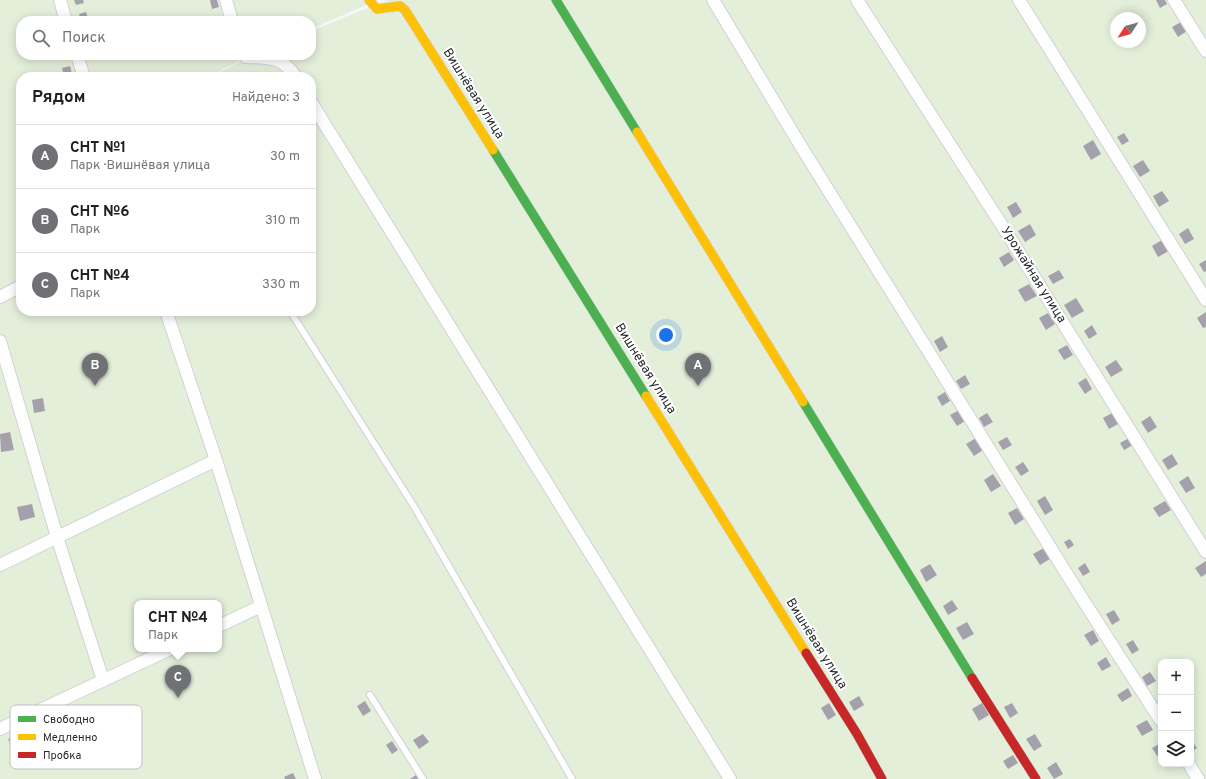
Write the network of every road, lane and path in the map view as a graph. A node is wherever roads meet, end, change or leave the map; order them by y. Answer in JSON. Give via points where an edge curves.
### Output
{"nodes":[{"id":1,"x":60,"y":0,"type":"edge"},
{"id":2,"x":226,"y":0,"type":"edge"},
{"id":3,"x":369,"y":0,"type":"edge"},
{"id":4,"x":556,"y":0,"type":"edge"},
{"id":5,"x":713,"y":0,"type":"edge"},
{"id":6,"x":857,"y":0,"type":"edge"},
{"id":7,"x":1019,"y":0,"type":"edge"},
{"id":8,"x":1174,"y":0,"type":"edge"},
{"id":9,"x":65,"y":16,"type":"edge"},
{"id":10,"x":231,"y":16,"type":"edge"},
{"id":11,"x":1206,"y":50,"type":"edge"},
{"id":12,"x":79,"y":60,"type":"edge"},
{"id":13,"x":280,"y":60,"type":"edge"},
{"id":14,"x":82,"y":72,"type":"edge"},
{"id":15,"x":293,"y":72,"type":"edge"},
{"id":16,"x":316,"y":110,"type":"edge"},
{"id":17,"x":16,"y":289,"type":"edge"},
{"id":18,"x":0,"y":297,"type":"edge"},
{"id":19,"x":1206,"y":300,"type":"edge"},
{"id":20,"x":168,"y":316,"type":"edge"},
{"id":21,"x":293,"y":316,"type":"edge"},
{"id":22,"x":0,"y":341,"type":"edge"},
{"id":23,"x":216,"y":460,"type":"junction"},
{"id":24,"x":57,"y":537,"type":"junction"},
{"id":25,"x":1206,"y":552,"type":"edge"},
{"id":26,"x":0,"y":565,"type":"edge"},
{"id":27,"x":261,"y":606,"type":"junction"},
{"id":28,"x":222,"y":625,"type":"edge"},
{"id":29,"x":164,"y":652,"type":"edge"},
{"id":30,"x":103,"y":680,"type":"junction"},
{"id":31,"x":370,"y":694,"type":"dead end"},
{"id":32,"x":50,"y":705,"type":"edge"},
{"id":33,"x":1158,"y":716,"type":"edge"},
{"id":34,"x":10,"y":724,"type":"edge"},
{"id":35,"x":0,"y":729,"type":"edge"},
{"id":36,"x":1191,"y":767,"type":"edge"},
{"id":37,"x":315,"y":779,"type":"edge"},
{"id":38,"x":423,"y":779,"type":"edge"},
{"id":39,"x":572,"y":779,"type":"edge"},
{"id":40,"x":730,"y":779,"type":"edge"},
{"id":41,"x":882,"y":779,"type":"edge"},
{"id":42,"x":1036,"y":779,"type":"edge"},
{"id":43,"x":1198,"y":779,"type":"edge"}],
"edges":[{"from":1,"to":9,"type":"street"},
{"from":2,"to":10,"type":"street"},
{"from":3,"to":41,"type":"street","name":"Вишнёвая улица","via":[[377,9],[400,6],[405,10],[857,734]]},
{"from":4,"to":42,"type":"street"},
{"from":5,"to":33,"type":"street","via":[[802,148]]},
{"from":6,"to":25,"type":"street","name":"Урожайная улица","via":[[1003,227]]},
{"from":7,"to":19,"type":"street"},
{"from":8,"to":11,"type":"street"},
{"from":12,"to":14,"type":"street"},
{"from":13,"to":15,"type":"street"},
{"from":16,"to":40,"type":"street"},
{"from":17,"to":18,"type":"street"},
{"from":20,"to":23,"type":"street"},
{"from":21,"to":39,"type":"lane","via":[[415,508]]},
{"from":22,"to":24,"type":"street"},
{"from":23,"to":24,"type":"street"},
{"from":23,"to":27,"type":"street"},
{"from":24,"to":26,"type":"street"},
{"from":24,"to":30,"type":"street"},
{"from":27,"to":28,"type":"street"},
{"from":27,"to":37,"type":"street"},
{"from":29,"to":30,"type":"street"},
{"from":30,"to":32,"type":"street"},
{"from":31,"to":38,"type":"lane"},
{"from":34,"to":35,"type":"street"},
{"from":36,"to":43,"type":"street"}]}
